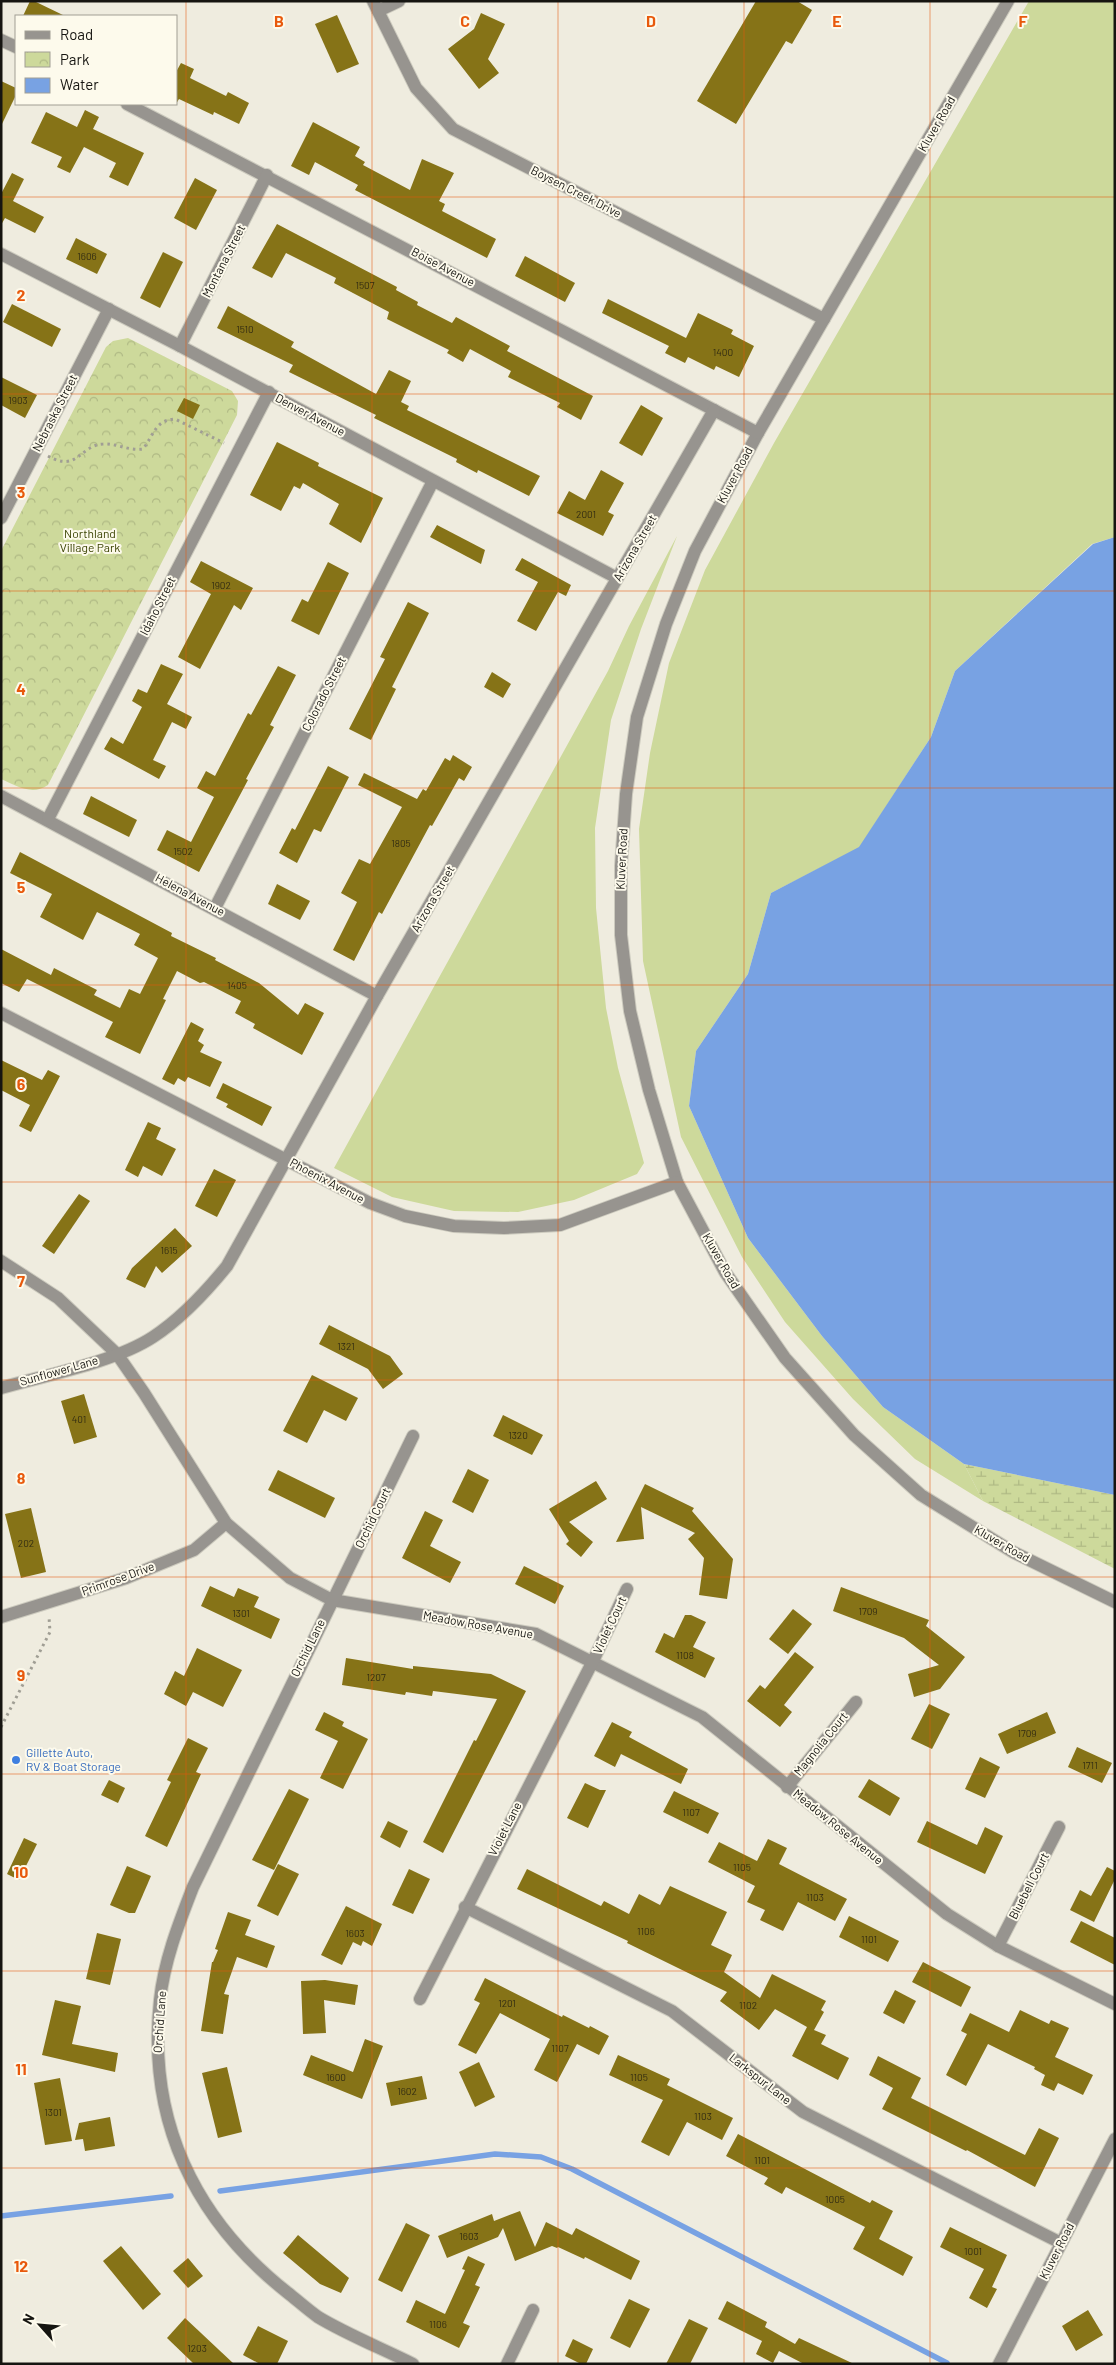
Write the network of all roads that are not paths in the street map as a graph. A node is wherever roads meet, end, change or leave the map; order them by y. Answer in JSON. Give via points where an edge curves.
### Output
{"nodes":[{"id":1,"x":399,"y":1,"type":"edge"},
{"id":2,"x":1008,"y":1,"type":"edge"},
{"id":3,"x":376,"y":6,"type":"edge"},
{"id":4,"x":1,"y":40,"type":"edge"},
{"id":5,"x":15,"y":47,"type":"edge"},
{"id":6,"x":129,"y":105,"type":"edge"},
{"id":7,"x":267,"y":175,"type":"junction"},
{"id":8,"x":1,"y":254,"type":"edge"},
{"id":9,"x":108,"y":308,"type":"junction"},
{"id":10,"x":824,"y":319,"type":"junction"},
{"id":11,"x":180,"y":346,"type":"junction"},
{"id":12,"x":269,"y":392,"type":"junction"},
{"id":13,"x":714,"y":410,"type":"junction"},
{"id":14,"x":758,"y":433,"type":"junction"},
{"id":15,"x":433,"y":481,"type":"junction"},
{"id":16,"x":1,"y":518,"type":"edge"},
{"id":17,"x":617,"y":578,"type":"junction"},
{"id":18,"x":1,"y":796,"type":"edge"},
{"id":19,"x":48,"y":819,"type":"junction"},
{"id":20,"x":215,"y":908,"type":"junction"},
{"id":21,"x":377,"y":996,"type":"junction"},
{"id":22,"x":1,"y":1013,"type":"edge"},
{"id":23,"x":287,"y":1159,"type":"junction"},
{"id":24,"x":677,"y":1182,"type":"junction"},
{"id":25,"x":1,"y":1260,"type":"edge"},
{"id":26,"x":117,"y":1354,"type":"junction"},
{"id":27,"x":1,"y":1388,"type":"edge"},
{"id":28,"x":413,"y":1436,"type":"dead end"},
{"id":29,"x":226,"y":1523,"type":"junction"},
{"id":30,"x":626,"y":1589,"type":"dead end"},
{"id":31,"x":332,"y":1600,"type":"junction"},
{"id":32,"x":1115,"y":1602,"type":"edge"},
{"id":33,"x":1,"y":1617,"type":"edge"},
{"id":34,"x":592,"y":1661,"type":"junction"},
{"id":35,"x":856,"y":1702,"type":"dead end"},
{"id":36,"x":787,"y":1786,"type":"junction"},
{"id":37,"x":1059,"y":1827,"type":"dead end"},
{"id":38,"x":465,"y":1907,"type":"junction"},
{"id":39,"x":998,"y":1946,"type":"junction"},
{"id":40,"x":420,"y":1999,"type":"dead end"},
{"id":41,"x":1115,"y":2004,"type":"edge"},
{"id":42,"x":1115,"y":2139,"type":"edge"},
{"id":43,"x":1061,"y":2243,"type":"junction"},
{"id":44,"x":533,"y":2310,"type":"dead end"},
{"id":45,"x":413,"y":2364,"type":"edge"},
{"id":46,"x":507,"y":2364,"type":"edge"},
{"id":47,"x":999,"y":2364,"type":"edge"}],
"edges":[{"from":1,"to":3,"type":"street","name":"Boysen Creek Drive"},
{"from":2,"to":10,"type":"street","name":"Kluver Road"},
{"from":3,"to":10,"type":"street","name":"Boysen Creek Drive","via":[[416,88],[453,129]]},
{"from":4,"to":5,"type":"street"},
{"from":6,"to":7,"type":"street","name":"Boise Avenue"},
{"from":7,"to":11,"type":"street","name":"Montana Street"},
{"from":7,"to":13,"type":"street","name":"Boise Avenue"},
{"from":8,"to":9,"type":"street","name":"Denver Avenue"},
{"from":9,"to":11,"type":"street","name":"Denver Avenue"},
{"from":9,"to":16,"type":"street","name":"Nebraska Street"},
{"from":10,"to":14,"type":"street","name":"Kluver Road"},
{"from":11,"to":12,"type":"street","name":"Denver Avenue"},
{"from":12,"to":15,"type":"street","name":"Denver Avenue"},
{"from":12,"to":19,"type":"street","name":"Idaho Street"},
{"from":13,"to":14,"type":"street","name":"Boise Avenue"},
{"from":13,"to":17,"type":"street","name":"Arizona Street"},
{"from":14,"to":24,"type":"street","name":"Kluver Road","via":[[695,551],[666,624],[637,717],[626,794],[621,935],[630,1011],[649,1090]]},
{"from":15,"to":17,"type":"street","name":"Denver Avenue"},
{"from":15,"to":20,"type":"street","name":"Colorado Street"},
{"from":17,"to":21,"type":"street","name":"Arizona Street"},
{"from":18,"to":19,"type":"street","name":"Helena Avenue"},
{"from":19,"to":20,"type":"street","name":"Helena Avenue"},
{"from":20,"to":21,"type":"street","name":"Helena Avenue"},
{"from":21,"to":23,"type":"street","name":"Arizona Street"},
{"from":22,"to":23,"type":"street","name":"Phoenix Avenue"},
{"from":23,"to":24,"type":"street","name":"Phoenix Avenue","via":[[370,1203],[405,1216],[454,1226],[560,1225]]},
{"from":23,"to":26,"type":"street","name":"Arizona Street","via":[[227,1266],[194,1304],[152,1337]]},
{"from":24,"to":32,"type":"street","name":"Kluver Road","via":[[730,1280],[785,1358],[854,1435],[921,1495],[1013,1552]]},
{"from":25,"to":26,"type":"street","name":"Meadow Rose Avenue","via":[[58,1298]]},
{"from":26,"to":27,"type":"street","name":"Sunflower Lane"},
{"from":26,"to":29,"type":"street","name":"Meadow Rose Avenue"},
{"from":28,"to":31,"type":"street","name":"Orchid Court"},
{"from":29,"to":31,"type":"street","name":"Meadow Rose Avenue","via":[[290,1578]]},
{"from":29,"to":33,"type":"street","name":"Primrose Drive","via":[[194,1550],[126,1578]]},
{"from":30,"to":34,"type":"street","name":"Violet Court"},
{"from":31,"to":34,"type":"street","name":"Meadow Rose Avenue","via":[[536,1634]]},
{"from":31,"to":45,"type":"street","name":"Orchid Lane","via":[[193,1887],[173,1937],[160,1998],[157,2051],[165,2109],[185,2169],[217,2223],[262,2272],[318,2317]]},
{"from":34,"to":36,"type":"street","name":"Meadow Rose Avenue","via":[[702,1717]]},
{"from":34,"to":38,"type":"street","name":"Violet Lane"},
{"from":35,"to":36,"type":"street","name":"Magnolia Court"},
{"from":36,"to":39,"type":"street","name":"Meadow Rose Avenue","via":[[947,1914]]},
{"from":37,"to":39,"type":"street","name":"Bluebell Court"},
{"from":38,"to":40,"type":"street","name":"Violet Lane"},
{"from":38,"to":43,"type":"street","name":"Larkspur Lane","via":[[672,2011],[803,2112]]},
{"from":39,"to":41,"type":"street","name":"Meadow Rose Avenue"},
{"from":42,"to":43,"type":"street","name":"Kluver Road"},
{"from":43,"to":47,"type":"street","name":"Kluver Road"},
{"from":44,"to":46,"type":"street"}]}
